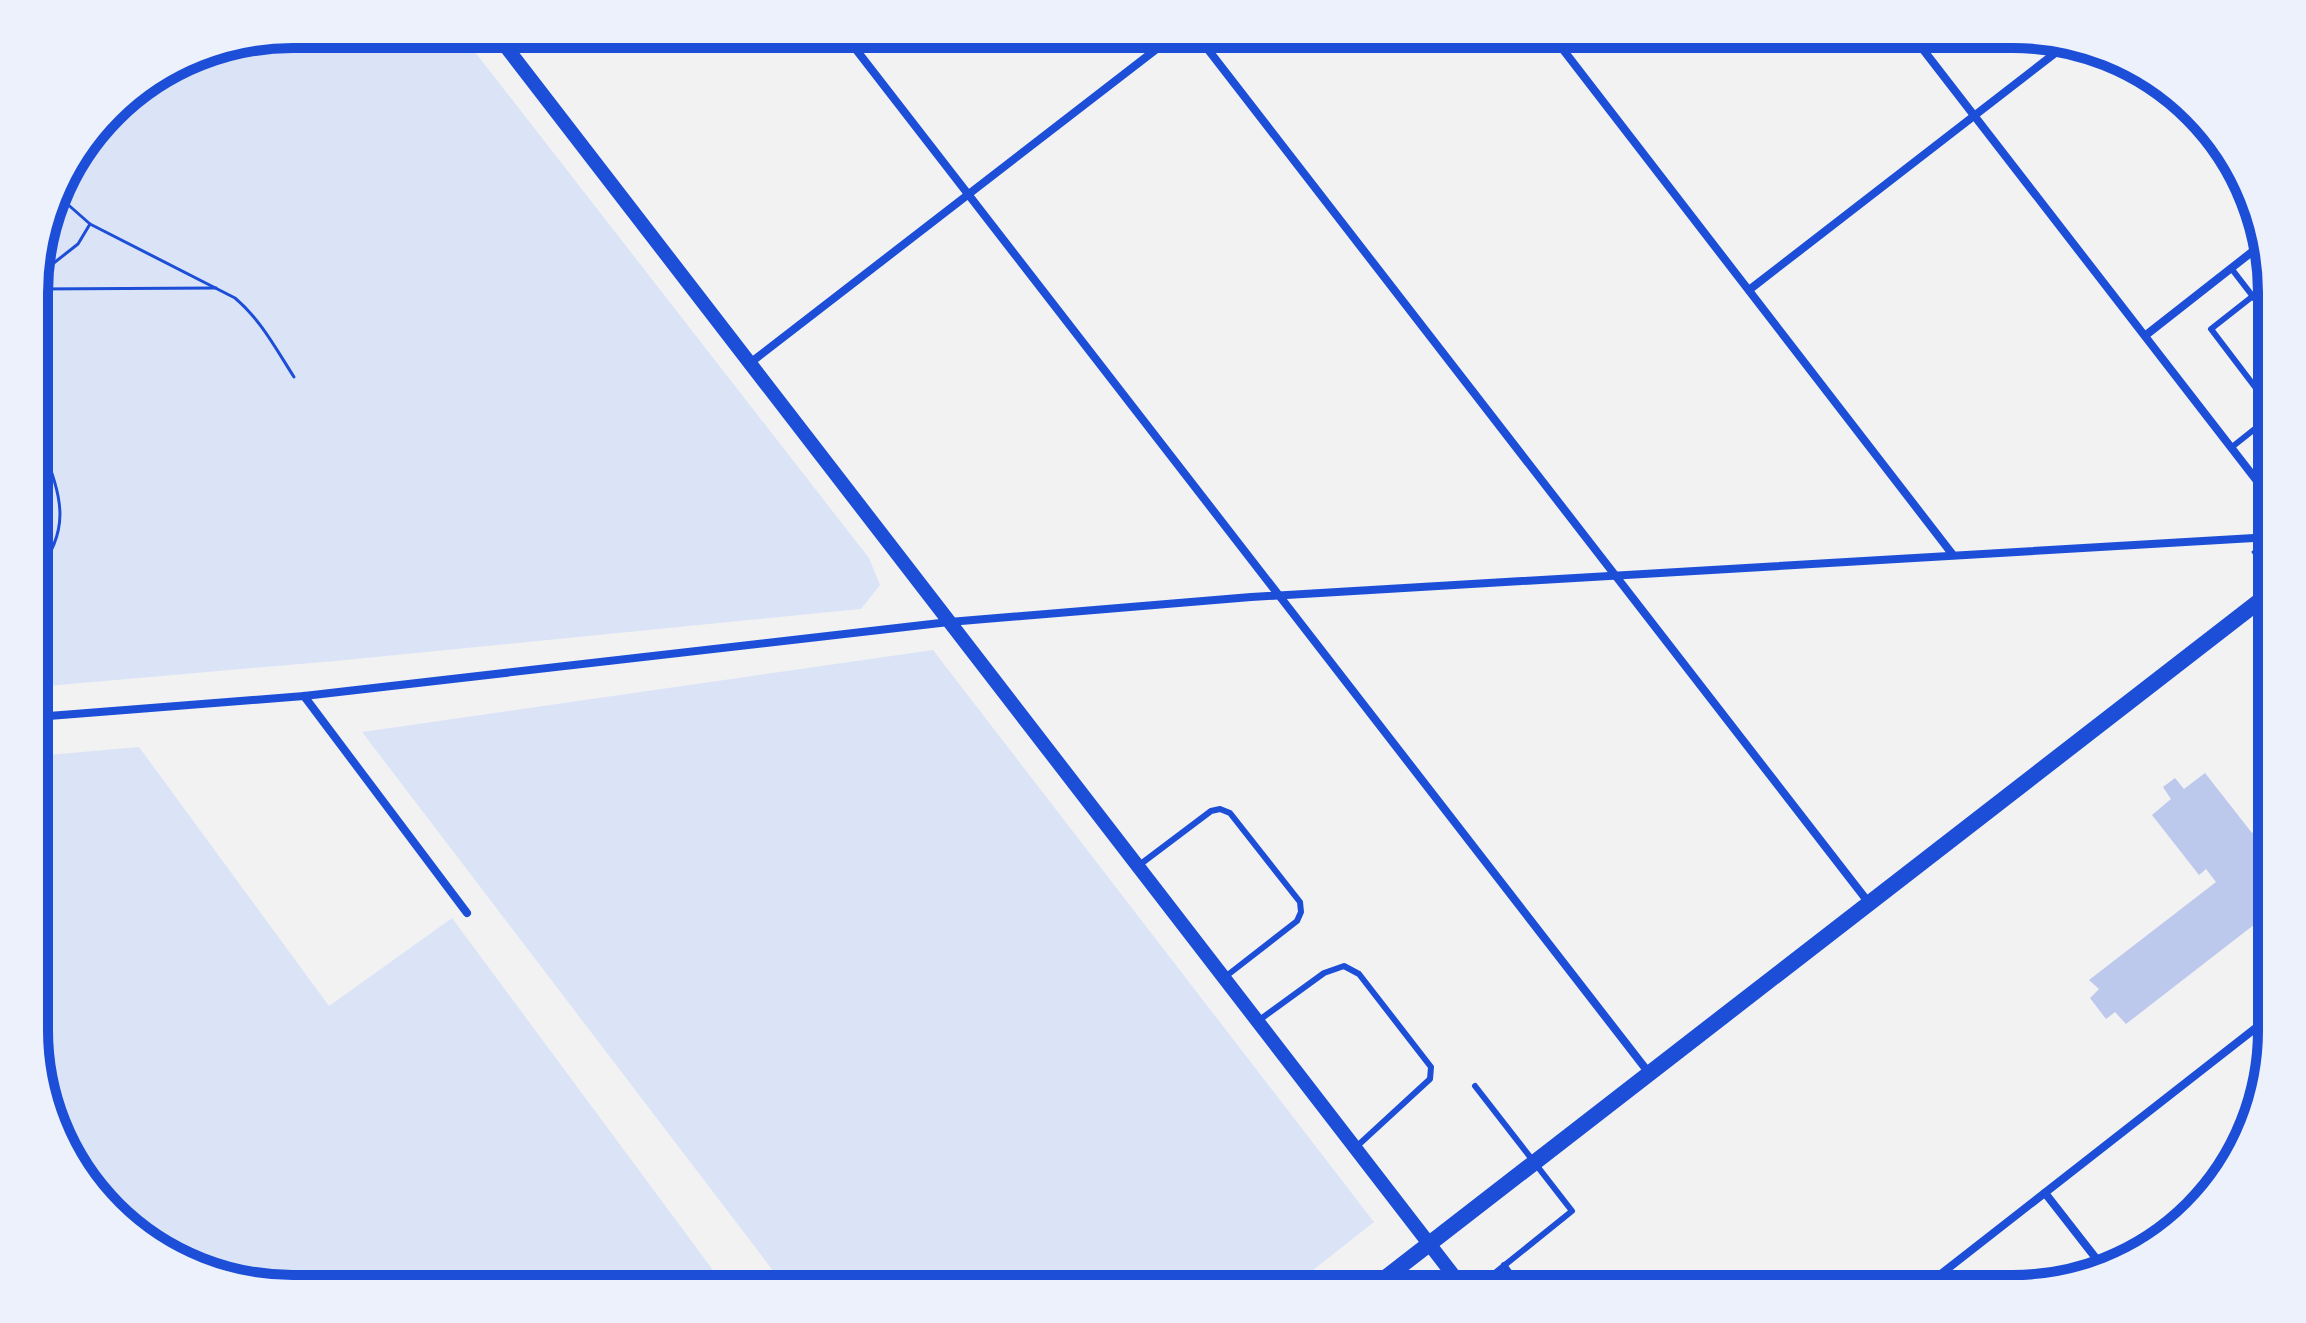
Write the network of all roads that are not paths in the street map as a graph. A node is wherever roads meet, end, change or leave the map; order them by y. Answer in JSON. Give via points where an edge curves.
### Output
{"nodes":[{"id":1,"x":507,"y":48,"type":"edge"},
{"id":2,"x":855,"y":48,"type":"edge"},
{"id":3,"x":1158,"y":48,"type":"edge"},
{"id":4,"x":1207,"y":48,"type":"edge"},
{"id":5,"x":1562,"y":48,"type":"edge"},
{"id":6,"x":1922,"y":48,"type":"edge"},
{"id":7,"x":2056,"y":52,"type":"edge"},
{"id":8,"x":1975,"y":116,"type":"junction"},
{"id":9,"x":968,"y":195,"type":"junction"},
{"id":10,"x":2254,"y":251,"type":"edge"},
{"id":11,"x":2231,"y":268,"type":"junction"},
{"id":12,"x":1749,"y":290,"type":"junction"},
{"id":13,"x":2253,"y":296,"type":"junction"},
{"id":14,"x":2257,"y":301,"type":"edge"},
{"id":15,"x":2146,"y":335,"type":"junction"},
{"id":16,"x":750,"y":363,"type":"junction"},
{"id":17,"x":2257,"y":390,"type":"edge"},
{"id":18,"x":2257,"y":427,"type":"edge"},
{"id":19,"x":2232,"y":447,"type":"junction"},
{"id":20,"x":2257,"y":480,"type":"edge"},
{"id":21,"x":2257,"y":538,"type":"edge"},
{"id":22,"x":1953,"y":555,"type":"junction"},
{"id":23,"x":1614,"y":575,"type":"junction"},
{"id":24,"x":1278,"y":595,"type":"junction"},
{"id":25,"x":2257,"y":603,"type":"edge"},
{"id":26,"x":949,"y":622,"type":"junction"},
{"id":27,"x":304,"y":696,"type":"junction"},
{"id":28,"x":48,"y":716,"type":"edge"},
{"id":29,"x":1138,"y":866,"type":"junction"},
{"id":30,"x":1869,"y":903,"type":"junction"},
{"id":31,"x":467,"y":913,"type":"dead end"},
{"id":32,"x":1224,"y":978,"type":"junction"},
{"id":33,"x":1258,"y":1021,"type":"junction"},
{"id":34,"x":2257,"y":1027,"type":"edge"},
{"id":35,"x":1649,"y":1074,"type":"junction"},
{"id":36,"x":1475,"y":1086,"type":"dead end"},
{"id":37,"x":1355,"y":1148,"type":"junction"},
{"id":38,"x":1535,"y":1162,"type":"junction"},
{"id":39,"x":2045,"y":1193,"type":"junction"},
{"id":40,"x":1430,"y":1244,"type":"junction"},
{"id":41,"x":2097,"y":1260,"type":"edge"},
{"id":42,"x":1504,"y":1265,"type":"junction"},
{"id":43,"x":1390,"y":1274,"type":"edge"},
{"id":44,"x":1453,"y":1274,"type":"edge"},
{"id":45,"x":1493,"y":1274,"type":"edge"},
{"id":46,"x":1511,"y":1274,"type":"edge"},
{"id":47,"x":1941,"y":1274,"type":"edge"}],
"edges":[{"from":1,"to":16,"type":"street"},
{"from":2,"to":9,"type":"street"},
{"from":3,"to":9,"type":"street"},
{"from":4,"to":23,"type":"street"},
{"from":5,"to":12,"type":"street"},
{"from":6,"to":8,"type":"street"},
{"from":7,"to":8,"type":"street"},
{"from":8,"to":12,"type":"street"},
{"from":8,"to":15,"type":"street"},
{"from":9,"to":16,"type":"street"},
{"from":9,"to":24,"type":"street"},
{"from":10,"to":11,"type":"street"},
{"from":11,"to":13,"type":"lane"},
{"from":11,"to":15,"type":"street"},
{"from":12,"to":22,"type":"street"},
{"from":13,"to":14,"type":"lane"},
{"from":13,"to":17,"type":"lane","via":[[2211,329]]},
{"from":15,"to":19,"type":"street"},
{"from":16,"to":26,"type":"street"},
{"from":18,"to":19,"type":"lane"},
{"from":19,"to":20,"type":"street"},
{"from":21,"to":22,"type":"street"},
{"from":22,"to":23,"type":"street"},
{"from":23,"to":24,"type":"street"},
{"from":23,"to":30,"type":"street"},
{"from":24,"to":26,"type":"street"},
{"from":24,"to":35,"type":"street"},
{"from":25,"to":30,"type":"main road"},
{"from":26,"to":27,"type":"street"},
{"from":26,"to":29,"type":"street"},
{"from":27,"to":28,"type":"street"},
{"from":27,"to":31,"type":"street"},
{"from":29,"to":32,"type":"street"},
{"from":29,"to":32,"type":"lane","via":[[1220,809],[1230,813],[1300,902],[1297,921]]},
{"from":30,"to":35,"type":"main road"},
{"from":32,"to":33,"type":"street"},
{"from":33,"to":37,"type":"street"},
{"from":33,"to":37,"type":"lane","via":[[1324,973],[1344,966],[1359,974],[1422,1055],[1431,1067],[1430,1079]]},
{"from":34,"to":39,"type":"street"},
{"from":35,"to":38,"type":"main road"},
{"from":36,"to":38,"type":"lane"},
{"from":37,"to":40,"type":"street"},
{"from":38,"to":40,"type":"main road"},
{"from":38,"to":42,"type":"lane","via":[[1572,1211]]},
{"from":39,"to":41,"type":"street"},
{"from":39,"to":47,"type":"street"},
{"from":40,"to":43,"type":"main road"},
{"from":40,"to":44,"type":"street"},
{"from":42,"to":45,"type":"lane"},
{"from":42,"to":46,"type":"lane"}]}
